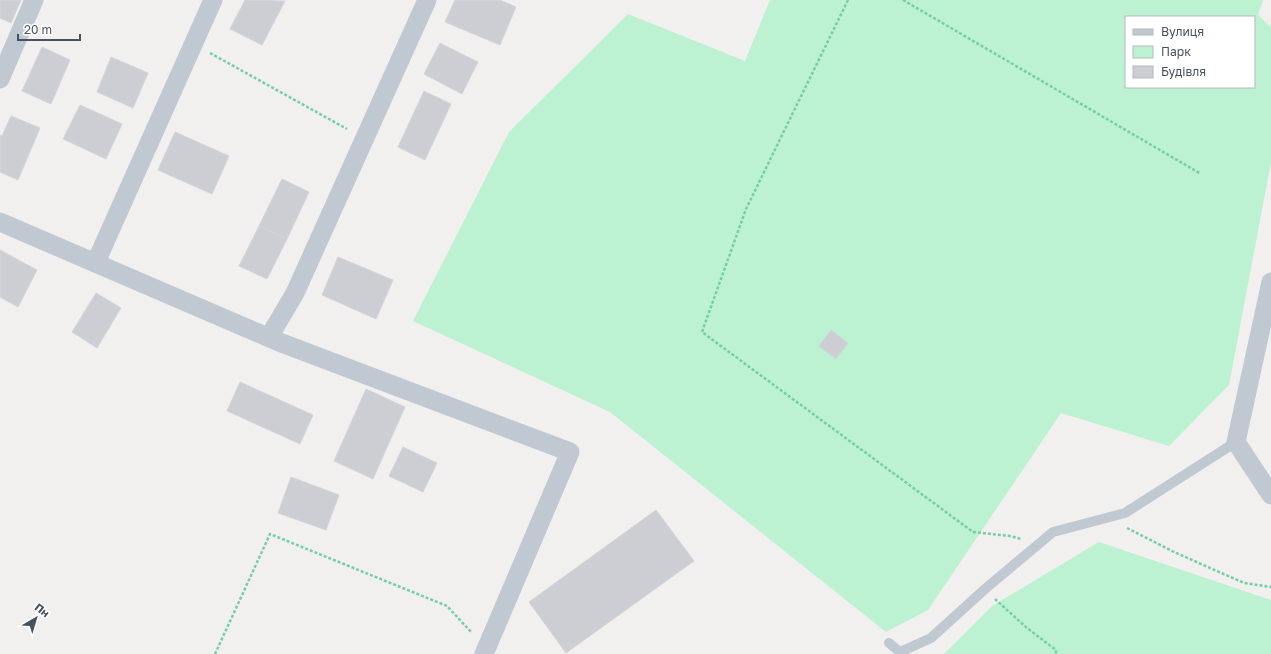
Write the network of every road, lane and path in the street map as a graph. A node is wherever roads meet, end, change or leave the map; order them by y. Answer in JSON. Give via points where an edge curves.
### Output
{"nodes":[{"id":1,"x":34,"y":0,"type":"edge"},
{"id":2,"x":213,"y":0,"type":"edge"},
{"id":3,"x":427,"y":0,"type":"edge"},
{"id":4,"x":848,"y":0,"type":"edge"},
{"id":5,"x":904,"y":0,"type":"edge"},
{"id":6,"x":194,"y":44,"type":"junction"},
{"id":7,"x":0,"y":79,"type":"edge"},
{"id":8,"x":364,"y":139,"type":"junction"},
{"id":9,"x":1201,"y":174,"type":"dead end"},
{"id":10,"x":0,"y":222,"type":"edge"},
{"id":11,"x":96,"y":262,"type":"junction"},
{"id":12,"x":1271,"y":282,"type":"edge"},
{"id":13,"x":269,"y":337,"type":"junction"},
{"id":14,"x":1236,"y":442,"type":"junction"},
{"id":15,"x":1271,"y":495,"type":"edge"},
{"id":16,"x":1107,"y":518,"type":"junction"},
{"id":17,"x":1039,"y":543,"type":"junction"},
{"id":18,"x":1271,"y":587,"type":"edge"},
{"id":19,"x":984,"y":589,"type":"junction"},
{"id":20,"x":889,"y":643,"type":"dead end"},
{"id":21,"x":485,"y":651,"type":"edge"},
{"id":22,"x":215,"y":654,"type":"edge"},
{"id":23,"x":1056,"y":654,"type":"edge"}],
"edges":[{"from":1,"to":7,"type":"street"},
{"from":2,"to":6,"type":"street"},
{"from":3,"to":8,"type":"street"},
{"from":4,"to":17,"type":"path","via":[[746,209],[702,332],[972,532],[1010,536]]},
{"from":5,"to":9,"type":"path"},
{"from":6,"to":8,"type":"path"},
{"from":6,"to":11,"type":"street"},
{"from":8,"to":13,"type":"street","via":[[295,294]]},
{"from":10,"to":11,"type":"street"},
{"from":11,"to":13,"type":"street"},
{"from":12,"to":14,"type":"street"},
{"from":13,"to":21,"type":"street","via":[[570,452]]},
{"from":14,"to":15,"type":"street"},
{"from":14,"to":16,"type":"lane","via":[[1125,513]]},
{"from":16,"to":17,"type":"lane","via":[[1052,532]]},
{"from":16,"to":18,"type":"path","via":[[1244,583]]},
{"from":17,"to":19,"type":"lane"},
{"from":19,"to":20,"type":"lane","via":[[931,638],[900,652]]},
{"from":19,"to":23,"type":"path","via":[[1056,650]]},
{"from":21,"to":22,"type":"path","via":[[447,606],[270,534]]}]}
